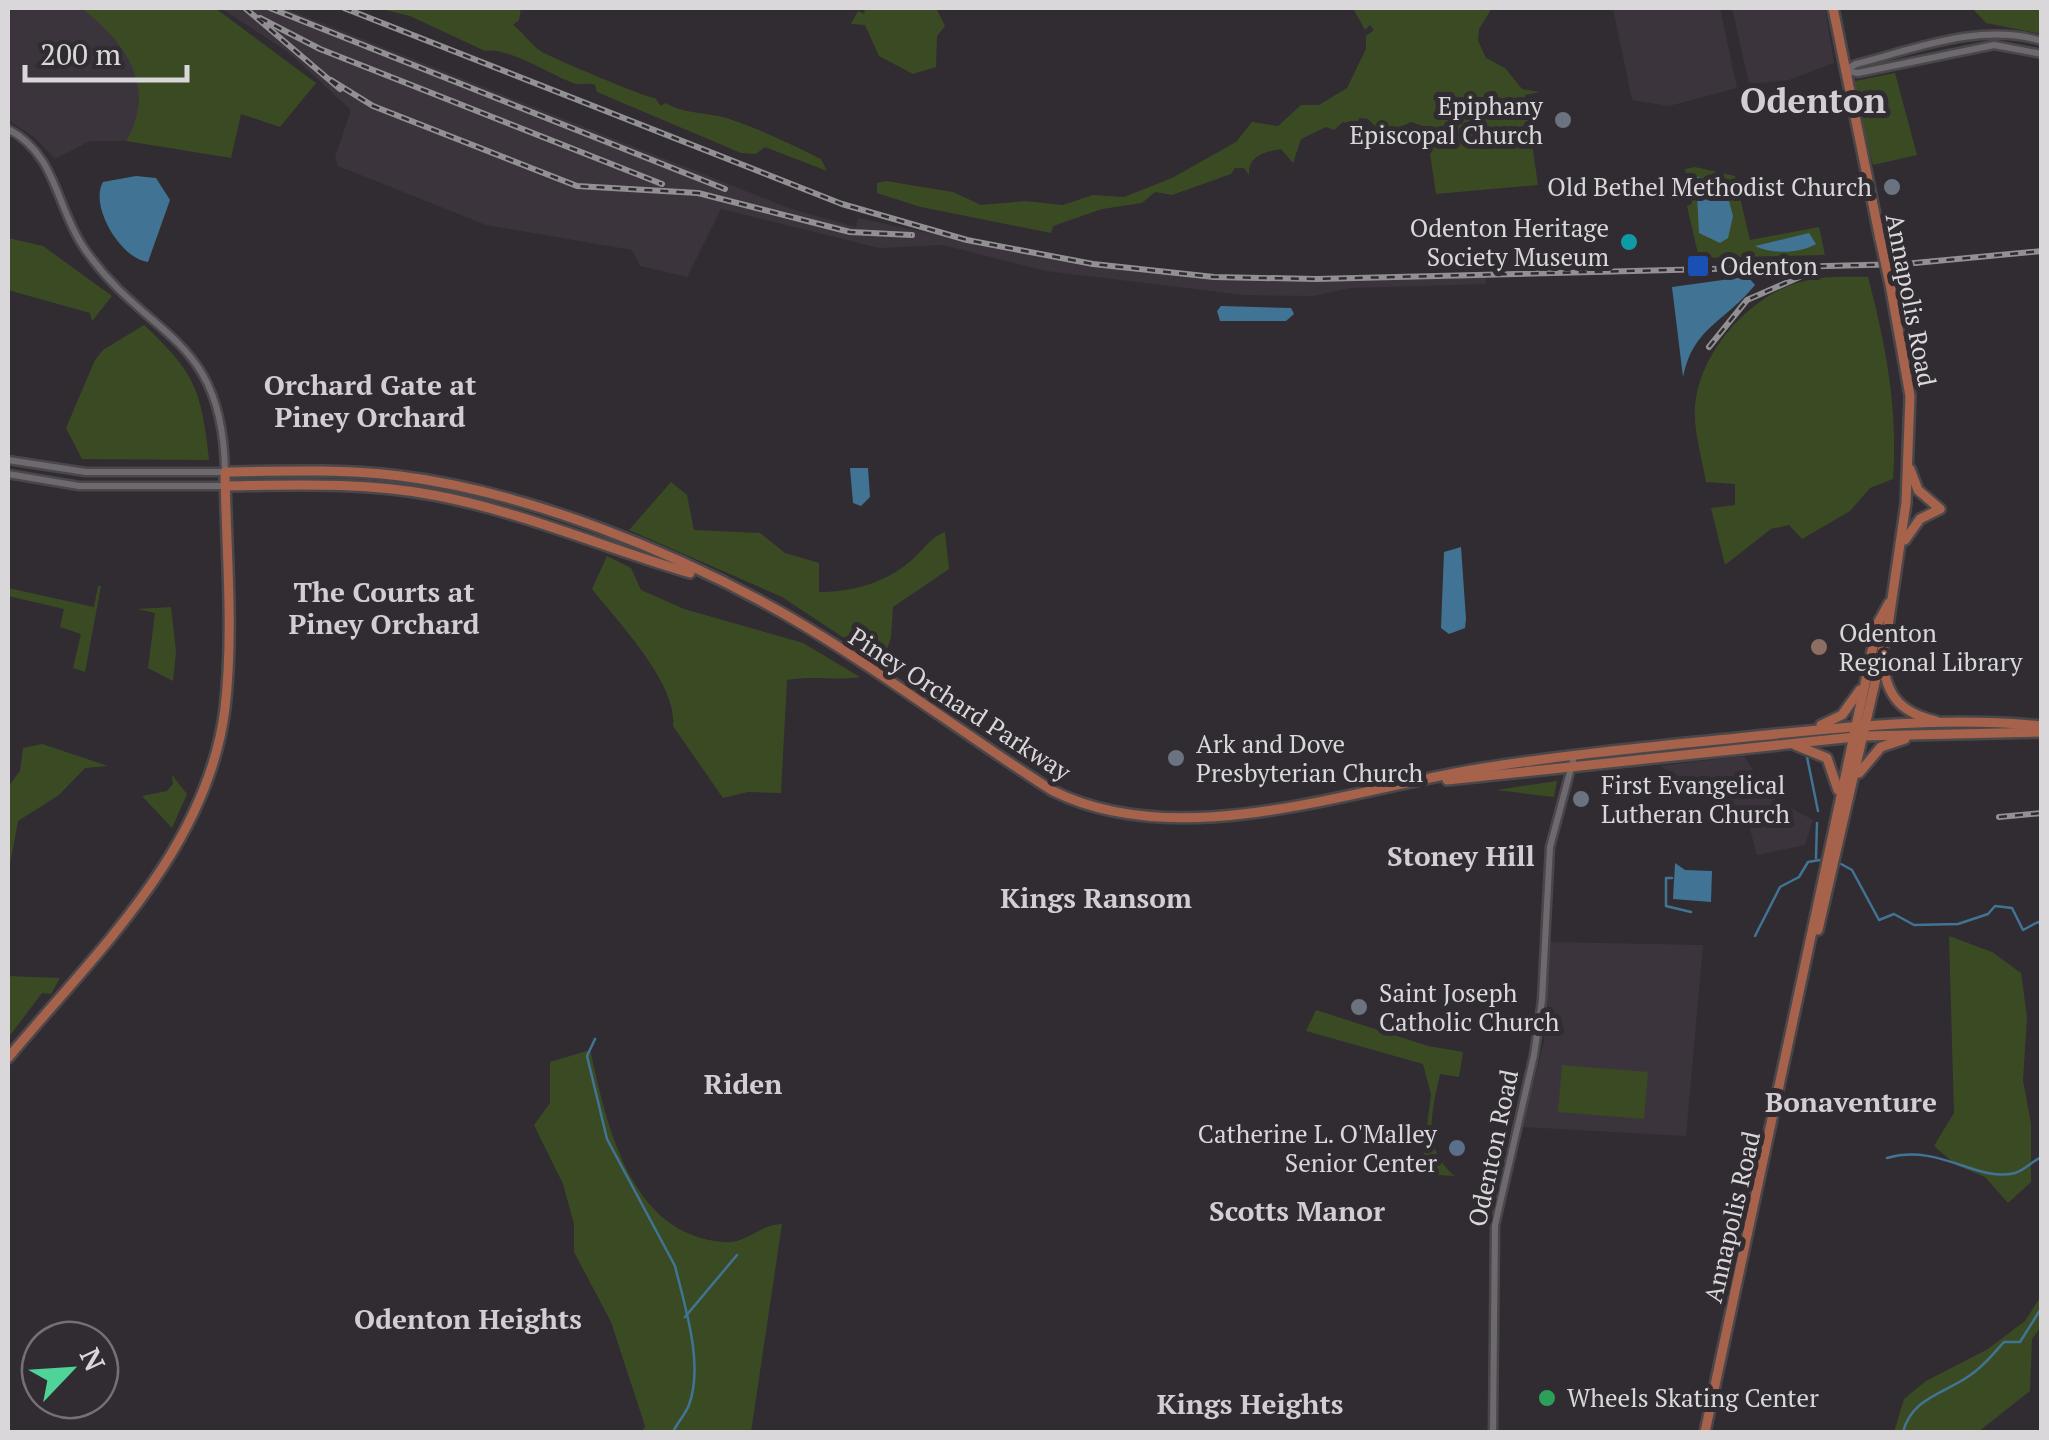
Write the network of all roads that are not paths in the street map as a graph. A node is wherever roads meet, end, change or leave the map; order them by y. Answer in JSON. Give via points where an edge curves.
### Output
{"nodes":[{"id":1,"x":1832,"y":8,"type":"edge"},
{"id":2,"x":2042,"y":41,"type":"edge"},
{"id":3,"x":2042,"y":54,"type":"edge"},
{"id":4,"x":1844,"y":71,"type":"junction"},
{"id":5,"x":8,"y":128,"type":"edge"},
{"id":6,"x":8,"y":460,"type":"edge"},
{"id":7,"x":1908,"y":464,"type":"junction"},
{"id":8,"x":225,"y":472,"type":"junction"},
{"id":9,"x":8,"y":474,"type":"edge"},
{"id":10,"x":226,"y":486,"type":"junction"},
{"id":11,"x":1901,"y":547,"type":"junction"},
{"id":12,"x":720,"y":582,"type":"junction"},
{"id":13,"x":1889,"y":602,"type":"junction"},
{"id":14,"x":1883,"y":651,"type":"junction"},
{"id":15,"x":1867,"y":674,"type":"junction"},
{"id":16,"x":1948,"y":724,"type":"junction"},
{"id":17,"x":2042,"y":729,"type":"edge"},
{"id":18,"x":1804,"y":731,"type":"junction"},
{"id":19,"x":1860,"y":731,"type":"junction"},
{"id":20,"x":1926,"y":734,"type":"junction"},
{"id":21,"x":1788,"y":743,"type":"junction"},
{"id":22,"x":1574,"y":757,"type":"junction"},
{"id":23,"x":1568,"y":769,"type":"junction"},
{"id":24,"x":1428,"y":780,"type":"junction"},
{"id":25,"x":1839,"y":797,"type":"junction"},
{"id":26,"x":1851,"y":799,"type":"junction"},
{"id":27,"x":1811,"y":951,"type":"junction"},
{"id":28,"x":8,"y":1058,"type":"edge"},
{"id":29,"x":1492,"y":1432,"type":"edge"},
{"id":30,"x":1704,"y":1432,"type":"edge"}],
"edges":[{"from":1,"to":4,"type":"main road","name":"Annapolis Road"},
{"from":2,"to":4,"type":"street","via":[[1968,36]]},
{"from":3,"to":4,"type":"street","via":[[1994,45]]},
{"from":4,"to":7,"type":"main road","name":"Annapolis Road","bridge":true,"via":[[1908,383]]},
{"from":5,"to":8,"type":"street","via":[[45,160],[92,259],[200,368],[219,408]]},
{"from":6,"to":8,"type":"street","name":"Piney Orchard Parkway","via":[[86,472]]},
{"from":7,"to":11,"type":"main road","name":"Annapolis Road"},
{"from":7,"to":11,"type":"main road","via":[[1918,490],[1940,509],[1920,519]]},
{"from":8,"to":10,"type":"main road"},
{"from":8,"to":12,"type":"main road","name":"Piney Orchard Parkway","via":[[359,472],[443,483],[609,534]]},
{"from":9,"to":10,"type":"street","name":"Piney Orchard Parkway","via":[[78,486]]},
{"from":10,"to":12,"type":"main road","name":"Piney Orchard Parkway","via":[[362,486],[433,495]]},
{"from":10,"to":28,"type":"main road","via":[[228,670],[205,789],[154,880]]},
{"from":11,"to":13,"type":"main road","name":"Annapolis Road"},
{"from":12,"to":24,"type":"main road","name":"Piney Orchard Parkway","via":[[800,623],[1032,778],[1090,808],[1151,820],[1191,819]]},
{"from":13,"to":14,"type":"main road","name":"Annapolis Road"},
{"from":13,"to":15,"type":"main road","name":"Annapolis Road"},
{"from":14,"to":16,"type":"main road","via":[[1885,681],[1896,702],[1918,717]]},
{"from":14,"to":19,"type":"main road","name":"Annapolis Road"},
{"from":15,"to":18,"type":"main road","via":[[1842,715]]},
{"from":15,"to":19,"type":"main road","name":"Annapolis Road"},
{"from":16,"to":17,"type":"main road"},
{"from":16,"to":19,"type":"main road"},
{"from":17,"to":20,"type":"main road"},
{"from":18,"to":19,"type":"main road","name":"Piney Orchard Parkway"},
{"from":18,"to":22,"type":"main road","name":"Piney Orchard Parkway"},
{"from":19,"to":20,"type":"main road"},
{"from":19,"to":21,"type":"main road","name":"Piney Orchard Parkway"},
{"from":19,"to":25,"type":"main road","name":"Annapolis Road"},
{"from":19,"to":26,"type":"main road","name":"Annapolis Road"},
{"from":20,"to":26,"type":"main road","via":[[1877,750],[1862,767]]},
{"from":21,"to":23,"type":"main road","name":"Piney Orchard Parkway"},
{"from":21,"to":25,"type":"main road","via":[[1826,758]]},
{"from":22,"to":23,"type":"street","name":"Odenton Road"},
{"from":22,"to":24,"type":"main road","name":"Piney Orchard Parkway"},
{"from":23,"to":24,"type":"main road","name":"Piney Orchard Parkway"},
{"from":23,"to":29,"type":"street","name":"Odenton Road","via":[[1550,846],[1534,1055],[1495,1224]]},
{"from":25,"to":27,"type":"main road","name":"Annapolis Road"},
{"from":26,"to":27,"type":"main road","name":"Annapolis Road"},
{"from":27,"to":30,"type":"main road","name":"Annapolis Road"}]}
